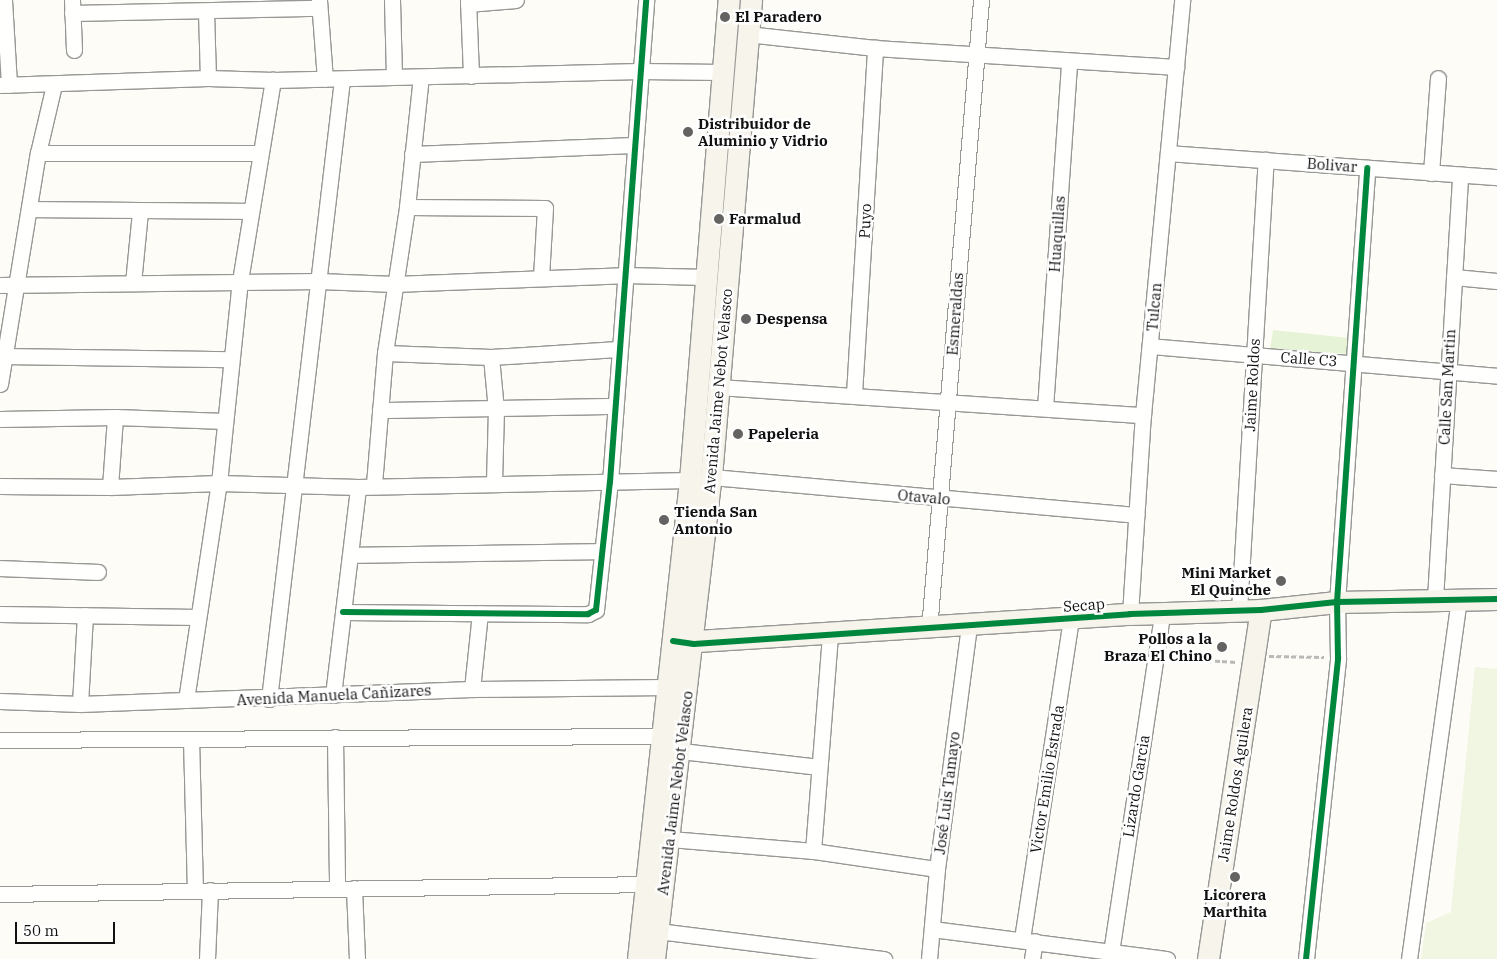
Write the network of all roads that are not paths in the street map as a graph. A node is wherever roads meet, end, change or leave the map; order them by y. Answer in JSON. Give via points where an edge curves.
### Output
{"nodes":[{"id":1,"x":4,"y":0,"type":"edge"},
{"id":2,"x":392,"y":0,"type":"edge"},
{"id":3,"x":516,"y":0,"type":"edge"},
{"id":4,"x":646,"y":0,"type":"edge"},
{"id":5,"x":729,"y":0,"type":"edge"},
{"id":6,"x":751,"y":0,"type":"edge"},
{"id":7,"x":981,"y":0,"type":"edge"},
{"id":8,"x":1182,"y":0,"type":"edge"},
{"id":9,"x":468,"y":2,"type":"edge"},
{"id":10,"x":245,"y":4,"type":"edge"},
{"id":11,"x":319,"y":4,"type":"edge"},
{"id":12,"x":72,"y":7,"type":"edge"},
{"id":13,"x":206,"y":11,"type":"junction"},
{"id":14,"x":747,"y":34,"type":"junction"},
{"id":15,"x":875,"y":48,"type":"junction"},
{"id":16,"x":74,"y":50,"type":"dead end"},
{"id":17,"x":975,"y":55,"type":"junction"},
{"id":18,"x":1069,"y":61,"type":"junction"},
{"id":19,"x":1176,"y":67,"type":"junction"},
{"id":20,"x":640,"y":70,"type":"junction"},
{"id":21,"x":722,"y":72,"type":"junction"},
{"id":22,"x":394,"y":75,"type":"junction"},
{"id":23,"x":471,"y":76,"type":"junction"},
{"id":24,"x":421,"y":77,"type":"junction"},
{"id":25,"x":208,"y":78,"type":"junction"},
{"id":26,"x":1438,"y":78,"type":"dead end"},
{"id":27,"x":325,"y":79,"type":"junction"},
{"id":28,"x":342,"y":79,"type":"junction"},
{"id":29,"x":273,"y":80,"type":"junction"},
{"id":30,"x":54,"y":84,"type":"junction"},
{"id":31,"x":5,"y":85,"type":"edge"},
{"id":32,"x":634,"y":146,"type":"junction"},
{"id":33,"x":38,"y":153,"type":"junction"},
{"id":34,"x":260,"y":153,"type":"junction"},
{"id":35,"x":1168,"y":153,"type":"junction"},
{"id":36,"x":412,"y":154,"type":"junction"},
{"id":37,"x":1266,"y":160,"type":"junction"},
{"id":38,"x":1367,"y":168,"type":"junction"},
{"id":39,"x":1431,"y":173,"type":"junction"},
{"id":40,"x":1460,"y":174,"type":"junction"},
{"id":41,"x":1497,"y":177,"type":"edge"},
{"id":42,"x":407,"y":207,"type":"junction"},
{"id":43,"x":30,"y":209,"type":"junction"},
{"id":44,"x":251,"y":211,"type":"junction"},
{"id":45,"x":140,"y":212,"type":"junction"},
{"id":46,"x":624,"y":276,"type":"junction"},
{"id":47,"x":541,"y":277,"type":"junction"},
{"id":48,"x":707,"y":277,"type":"junction"},
{"id":49,"x":1454,"y":277,"type":"junction"},
{"id":50,"x":240,"y":281,"type":"junction"},
{"id":51,"x":319,"y":281,"type":"junction"},
{"id":52,"x":1497,"y":281,"type":"edge"},
{"id":53,"x":133,"y":283,"type":"junction"},
{"id":54,"x":19,"y":284,"type":"junction"},
{"id":55,"x":394,"y":284,"type":"junction"},
{"id":56,"x":0,"y":285,"type":"edge"},
{"id":57,"x":1150,"y":346,"type":"junction"},
{"id":58,"x":618,"y":349,"type":"junction"},
{"id":59,"x":386,"y":353,"type":"junction"},
{"id":60,"x":1254,"y":355,"type":"junction"},
{"id":61,"x":3,"y":356,"type":"junction"},
{"id":62,"x":492,"y":358,"type":"junction"},
{"id":63,"x":231,"y":359,"type":"junction"},
{"id":64,"x":1352,"y":362,"type":"junction"},
{"id":65,"x":1448,"y":371,"type":"junction"},
{"id":66,"x":1497,"y":376,"type":"edge"},
{"id":67,"x":0,"y":384,"type":"edge"},
{"id":68,"x":718,"y":387,"type":"junction"},
{"id":69,"x":854,"y":394,"type":"junction"},
{"id":70,"x":948,"y":400,"type":"junction"},
{"id":71,"x":614,"y":406,"type":"junction"},
{"id":72,"x":1045,"y":408,"type":"junction"},
{"id":73,"x":380,"y":410,"type":"junction"},
{"id":74,"x":496,"y":410,"type":"junction"},
{"id":75,"x":1143,"y":415,"type":"junction"},
{"id":76,"x":115,"y":417,"type":"junction"},
{"id":77,"x":0,"y":419,"type":"edge"},
{"id":78,"x":225,"y":420,"type":"junction"},
{"id":79,"x":1442,"y":475,"type":"junction"},
{"id":80,"x":711,"y":477,"type":"junction"},
{"id":81,"x":1497,"y":479,"type":"edge"},
{"id":82,"x":690,"y":480,"type":"junction"},
{"id":83,"x":610,"y":482,"type":"junction"},
{"id":84,"x":218,"y":483,"type":"junction"},
{"id":85,"x":494,"y":483,"type":"junction"},
{"id":86,"x":297,"y":484,"type":"junction"},
{"id":87,"x":374,"y":484,"type":"junction"},
{"id":88,"x":0,"y":486,"type":"edge"},
{"id":89,"x":110,"y":487,"type":"junction"},
{"id":90,"x":358,"y":487,"type":"junction"},
{"id":91,"x":942,"y":499,"type":"junction"},
{"id":92,"x":1136,"y":515,"type":"junction"},
{"id":93,"x":601,"y":551,"type":"junction"},
{"id":94,"x":351,"y":555,"type":"junction"},
{"id":95,"x":0,"y":568,"type":"edge"},
{"id":96,"x":98,"y":572,"type":"dead end"},
{"id":97,"x":1459,"y":598,"type":"junction"},
{"id":98,"x":1435,"y":599,"type":"junction"},
{"id":99,"x":1497,"y":599,"type":"edge"},
{"id":100,"x":1337,"y":602,"type":"junction"},
{"id":101,"x":1239,"y":610,"type":"junction"},
{"id":102,"x":1261,"y":610,"type":"junction"},
{"id":103,"x":343,"y":612,"type":"junction"},
{"id":104,"x":480,"y":613,"type":"junction"},
{"id":105,"x":0,"y":614,"type":"edge"},
{"id":106,"x":1130,"y":614,"type":"junction"},
{"id":107,"x":1162,"y":614,"type":"junction"},
{"id":108,"x":85,"y":615,"type":"junction"},
{"id":109,"x":198,"y":616,"type":"junction"},
{"id":110,"x":1071,"y":619,"type":"junction"},
{"id":111,"x":969,"y":627,"type":"junction"},
{"id":112,"x":929,"y":628,"type":"junction"},
{"id":113,"x":830,"y":634,"type":"junction"},
{"id":114,"x":683,"y":642,"type":"junction"},
{"id":115,"x":668,"y":687,"type":"junction"},
{"id":116,"x":472,"y":689,"type":"junction"},
{"id":117,"x":333,"y":695,"type":"junction"},
{"id":118,"x":269,"y":699,"type":"junction"},
{"id":119,"x":186,"y":700,"type":"junction"},
{"id":120,"x":0,"y":701,"type":"edge"},
{"id":121,"x":80,"y":704,"type":"junction"},
{"id":122,"x":670,"y":724,"type":"junction"},
{"id":123,"x":335,"y":737,"type":"junction"},
{"id":124,"x":191,"y":739,"type":"junction"},
{"id":125,"x":0,"y":740,"type":"edge"},
{"id":126,"x":681,"y":751,"type":"junction"},
{"id":127,"x":820,"y":767,"type":"junction"},
{"id":128,"x":670,"y":839,"type":"junction"},
{"id":129,"x":813,"y":851,"type":"junction"},
{"id":130,"x":938,"y":869,"type":"junction"},
{"id":131,"x":648,"y":884,"type":"junction"},
{"id":132,"x":337,"y":888,"type":"junction"},
{"id":133,"x":354,"y":888,"type":"junction"},
{"id":134,"x":203,"y":890,"type":"junction"},
{"id":135,"x":0,"y":894,"type":"edge"},
{"id":136,"x":932,"y":928,"type":"junction"},
{"id":137,"x":658,"y":931,"type":"junction"},
{"id":138,"x":1028,"y":940,"type":"junction"},
{"id":139,"x":1110,"y":956,"type":"edge"},
{"id":140,"x":207,"y":959,"type":"edge"},
{"id":141,"x":357,"y":959,"type":"edge"},
{"id":142,"x":638,"y":959,"type":"edge"},
{"id":143,"x":654,"y":959,"type":"edge"},
{"id":144,"x":884,"y":959,"type":"edge"},
{"id":145,"x":930,"y":959,"type":"edge"},
{"id":146,"x":1032,"y":959,"type":"edge"},
{"id":147,"x":1167,"y":959,"type":"edge"},
{"id":148,"x":1208,"y":959,"type":"edge"},
{"id":149,"x":1306,"y":959,"type":"edge"},
{"id":150,"x":1409,"y":959,"type":"edge"}],
"edges":[{"from":1,"to":31,"type":"street"},
{"from":2,"to":22,"type":"street"},
{"from":3,"to":9,"type":"street"},
{"from":4,"to":20,"type":"street"},
{"from":5,"to":21,"type":"main road","name":"Avenida Jaime Nebot Velasco"},
{"from":6,"to":14,"type":"main road","name":"Avenida Jaime Nebot Velasco"},
{"from":7,"to":17,"type":"street","name":"Esmeraldas"},
{"from":8,"to":19,"type":"street","name":"Tulcan"},
{"from":9,"to":23,"type":"street"},
{"from":10,"to":11,"type":"street"},
{"from":10,"to":13,"type":"street"},
{"from":11,"to":27,"type":"street"},
{"from":12,"to":13,"type":"street"},
{"from":12,"to":16,"type":"street"},
{"from":13,"to":25,"type":"street"},
{"from":14,"to":15,"type":"street"},
{"from":14,"to":68,"type":"main road","name":"Avenida Jaime Nebot Velasco"},
{"from":15,"to":17,"type":"street"},
{"from":15,"to":69,"type":"street","name":"Puyo"},
{"from":17,"to":18,"type":"street"},
{"from":17,"to":70,"type":"street","name":"Esmeraldas"},
{"from":18,"to":19,"type":"street"},
{"from":18,"to":72,"type":"street","name":"Huaquillas"},
{"from":19,"to":35,"type":"street","name":"Tulcan"},
{"from":20,"to":21,"type":"street"},
{"from":20,"to":23,"type":"street"},
{"from":20,"to":32,"type":"street"},
{"from":21,"to":48,"type":"main road","name":"Avenida Jaime Nebot Velasco"},
{"from":22,"to":24,"type":"street"},
{"from":22,"to":28,"type":"street"},
{"from":23,"to":24,"type":"street"},
{"from":24,"to":36,"type":"street"},
{"from":25,"to":29,"type":"street"},
{"from":25,"to":30,"type":"street"},
{"from":26,"to":39,"type":"street"},
{"from":27,"to":28,"type":"street"},
{"from":27,"to":29,"type":"street"},
{"from":28,"to":51,"type":"street"},
{"from":29,"to":34,"type":"street"},
{"from":30,"to":31,"type":"street"},
{"from":30,"to":33,"type":"street"},
{"from":32,"to":36,"type":"street"},
{"from":32,"to":46,"type":"street"},
{"from":33,"to":34,"type":"street"},
{"from":33,"to":43,"type":"street"},
{"from":34,"to":44,"type":"street"},
{"from":35,"to":37,"type":"street","name":"Bolivar"},
{"from":35,"to":57,"type":"street","name":"Tulcan"},
{"from":36,"to":42,"type":"street"},
{"from":37,"to":38,"type":"street","name":"Bolivar"},
{"from":37,"to":60,"type":"street","name":"Jaime Roldos"},
{"from":38,"to":39,"type":"street","name":"Bolivar"},
{"from":38,"to":64,"type":"street"},
{"from":39,"to":40,"type":"street","name":"Bolivar"},
{"from":40,"to":41,"type":"street","name":"Bolivar"},
{"from":40,"to":49,"type":"street","name":"Calle San Martin"},
{"from":42,"to":47,"type":"street","via":[[545,208]]},
{"from":42,"to":55,"type":"street"},
{"from":43,"to":45,"type":"street"},
{"from":43,"to":54,"type":"street"},
{"from":44,"to":45,"type":"street"},
{"from":44,"to":50,"type":"street"},
{"from":45,"to":53,"type":"street"},
{"from":46,"to":47,"type":"street"},
{"from":46,"to":48,"type":"street"},
{"from":46,"to":58,"type":"street"},
{"from":47,"to":55,"type":"street"},
{"from":48,"to":82,"type":"main road","name":"Avenida Jaime Nebot Velasco"},
{"from":49,"to":52,"type":"street"},
{"from":49,"to":65,"type":"street","name":"Calle San Martin"},
{"from":50,"to":51,"type":"street"},
{"from":50,"to":53,"type":"street"},
{"from":50,"to":63,"type":"street"},
{"from":51,"to":55,"type":"street"},
{"from":51,"to":86,"type":"street"},
{"from":53,"to":54,"type":"street"},
{"from":54,"to":56,"type":"street"},
{"from":54,"to":61,"type":"street"},
{"from":55,"to":59,"type":"street"},
{"from":57,"to":60,"type":"street","name":"Calle C3"},
{"from":57,"to":75,"type":"street","name":"Tulcan"},
{"from":58,"to":62,"type":"street"},
{"from":58,"to":71,"type":"street"},
{"from":59,"to":62,"type":"street"},
{"from":59,"to":73,"type":"street"},
{"from":60,"to":64,"type":"street","name":"Calle C3"},
{"from":60,"to":101,"type":"street","name":"Jaime Roldos"},
{"from":61,"to":63,"type":"street"},
{"from":61,"to":67,"type":"street"},
{"from":62,"to":74,"type":"street"},
{"from":63,"to":78,"type":"street"},
{"from":64,"to":65,"type":"street","name":"Calle C3"},
{"from":64,"to":100,"type":"street"},
{"from":65,"to":66,"type":"street","name":"Calle C3"},
{"from":65,"to":79,"type":"street","name":"Calle San Martin"},
{"from":68,"to":69,"type":"street"},
{"from":68,"to":80,"type":"main road","name":"Avenida Jaime Nebot Velasco"},
{"from":69,"to":70,"type":"street"},
{"from":70,"to":72,"type":"street"},
{"from":70,"to":91,"type":"street","name":"Esmeraldas"},
{"from":71,"to":74,"type":"street"},
{"from":71,"to":83,"type":"street"},
{"from":72,"to":75,"type":"street"},
{"from":73,"to":74,"type":"street"},
{"from":73,"to":87,"type":"street"},
{"from":74,"to":85,"type":"street"},
{"from":75,"to":92,"type":"street","name":"Tulcan"},
{"from":76,"to":77,"type":"street"},
{"from":76,"to":78,"type":"street"},
{"from":76,"to":89,"type":"street"},
{"from":78,"to":84,"type":"street"},
{"from":79,"to":81,"type":"street"},
{"from":79,"to":98,"type":"street","name":"Calle San Martin"},
{"from":80,"to":91,"type":"street","name":"Otavalo"},
{"from":80,"to":114,"type":"main road","name":"Avenida Jaime Nebot Velasco"},
{"from":82,"to":83,"type":"street"},
{"from":82,"to":114,"type":"main road","name":"Avenida Jaime Nebot Velasco"},
{"from":83,"to":85,"type":"street"},
{"from":83,"to":93,"type":"street"},
{"from":84,"to":86,"type":"street"},
{"from":84,"to":89,"type":"street"},
{"from":84,"to":109,"type":"street"},
{"from":85,"to":87,"type":"street"},
{"from":86,"to":90,"type":"street"},
{"from":86,"to":118,"type":"street"},
{"from":87,"to":90,"type":"street"},
{"from":88,"to":89,"type":"street"},
{"from":90,"to":94,"type":"street"},
{"from":91,"to":92,"type":"street","name":"Otavalo"},
{"from":91,"to":112,"type":"street","name":"Esmeraldas"},
{"from":92,"to":106,"type":"street","name":"Tulcan"},
{"from":93,"to":94,"type":"street"},
{"from":93,"to":104,"type":"street","via":[[596,610],[588,614]]},
{"from":94,"to":103,"type":"street"},
{"from":95,"to":96,"type":"street"},
{"from":97,"to":98,"type":"main road","name":"Secap"},
{"from":97,"to":99,"type":"main road","name":"Secap"},
{"from":97,"to":150,"type":"street"},
{"from":98,"to":100,"type":"main road","name":"Secap"},
{"from":100,"to":102,"type":"main road","name":"Secap"},
{"from":100,"to":149,"type":"street","via":[[1338,658]]},
{"from":101,"to":102,"type":"main road","name":"Secap"},
{"from":101,"to":107,"type":"main road","name":"Secap"},
{"from":102,"to":148,"type":"main road","name":"Jaime Roldos Aguilera"},
{"from":103,"to":104,"type":"street"},
{"from":103,"to":117,"type":"street"},
{"from":104,"to":116,"type":"street"},
{"from":105,"to":108,"type":"street"},
{"from":106,"to":107,"type":"main road","name":"Secap"},
{"from":106,"to":110,"type":"main road","name":"Secap"},
{"from":107,"to":139,"type":"street","name":"Lizardo Garcia"},
{"from":108,"to":109,"type":"street"},
{"from":108,"to":121,"type":"street"},
{"from":109,"to":119,"type":"street"},
{"from":110,"to":111,"type":"main road","name":"Secap"},
{"from":110,"to":138,"type":"street","name":"Victor Emilio Estrada"},
{"from":111,"to":112,"type":"main road","name":"Secap"},
{"from":111,"to":130,"type":"street","name":"José Luis Tamayo"},
{"from":112,"to":113,"type":"main road","name":"Secap"},
{"from":113,"to":114,"type":"main road","name":"Secap"},
{"from":113,"to":127,"type":"street"},
{"from":114,"to":115,"type":"main road","name":"Avenida Jaime Nebot Velasco"},
{"from":114,"to":122,"type":"main road","name":"Avenida Jaime Nebot Velasco"},
{"from":115,"to":116,"type":"street","name":"Avenida Manuela Cañizares"},
{"from":115,"to":122,"type":"main road","name":"Avenida Jaime Nebot Velasco"},
{"from":116,"to":117,"type":"street","name":"Avenida Manuela Cañizares"},
{"from":117,"to":118,"type":"street","name":"Avenida Manuela Cañizares"},
{"from":118,"to":119,"type":"street","name":"Avenida Manuela Cañizares"},
{"from":119,"to":121,"type":"street","name":"Avenida Manuela Cañizares"},
{"from":120,"to":121,"type":"street","name":"Avenida Manuela Cañizares"},
{"from":122,"to":123,"type":"street"},
{"from":122,"to":126,"type":"main road","name":"Avenida Jaime Nebot Velasco"},
{"from":122,"to":131,"type":"main road","name":"Avenida Jaime Nebot Velasco"},
{"from":123,"to":124,"type":"street"},
{"from":123,"to":132,"type":"street"},
{"from":124,"to":125,"type":"street"},
{"from":124,"to":134,"type":"street"},
{"from":126,"to":127,"type":"street"},
{"from":126,"to":128,"type":"main road","name":"Avenida Jaime Nebot Velasco"},
{"from":127,"to":129,"type":"street"},
{"from":128,"to":129,"type":"street"},
{"from":128,"to":137,"type":"main road","name":"Avenida Jaime Nebot Velasco"},
{"from":129,"to":130,"type":"street"},
{"from":130,"to":136,"type":"street","name":"José Luis Tamayo"},
{"from":131,"to":133,"type":"street"},
{"from":131,"to":142,"type":"main road","name":"Avenida Jaime Nebot Velasco"},
{"from":132,"to":133,"type":"street"},
{"from":132,"to":134,"type":"street"},
{"from":133,"to":141,"type":"street"},
{"from":134,"to":135,"type":"street"},
{"from":134,"to":140,"type":"street"},
{"from":136,"to":138,"type":"street"},
{"from":136,"to":145,"type":"street","name":"José Luis Tamayo"},
{"from":137,"to":143,"type":"main road","name":"Avenida Jaime Nebot Velasco"},
{"from":137,"to":144,"type":"street"},
{"from":138,"to":139,"type":"street"},
{"from":138,"to":146,"type":"street","name":"Victor Emilio Estrada"},
{"from":139,"to":147,"type":"street"}]}
